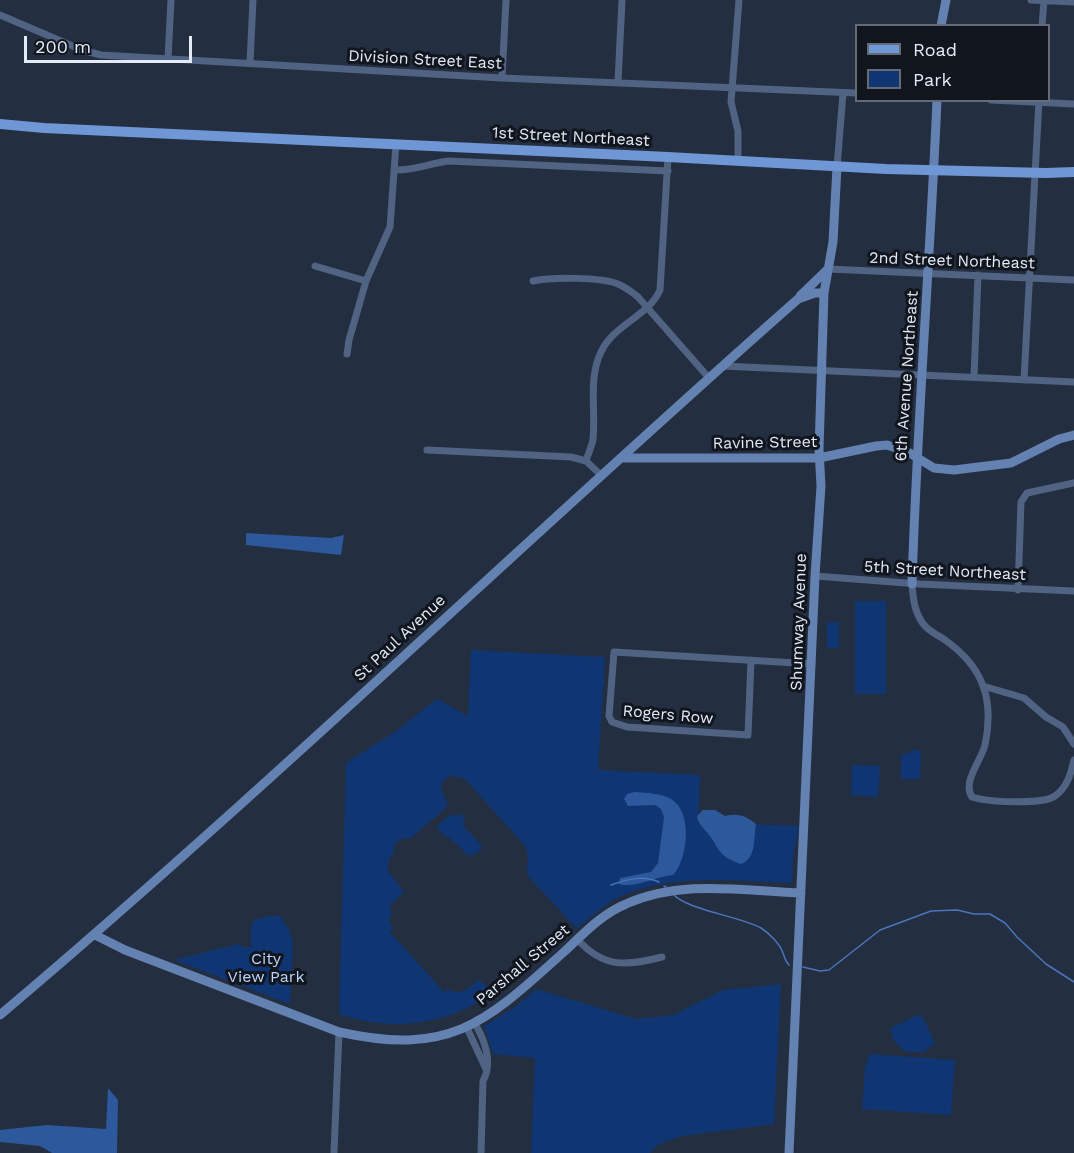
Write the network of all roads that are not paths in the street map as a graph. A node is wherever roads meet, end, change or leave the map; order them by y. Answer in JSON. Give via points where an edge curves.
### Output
{"nodes":[{"id":1,"x":171,"y":0,"type":"edge"},
{"id":2,"x":253,"y":0,"type":"edge"},
{"id":3,"x":506,"y":0,"type":"edge"},
{"id":4,"x":622,"y":0,"type":"edge"},
{"id":5,"x":739,"y":0,"type":"edge"},
{"id":6,"x":946,"y":0,"type":"edge"},
{"id":7,"x":1031,"y":0,"type":"edge"},
{"id":8,"x":1044,"y":1,"type":"edge"},
{"id":9,"x":1074,"y":2,"type":"edge"},
{"id":10,"x":0,"y":15,"type":"edge"},
{"id":11,"x":941,"y":24,"type":"edge"},
{"id":12,"x":1042,"y":24,"type":"edge"},
{"id":13,"x":168,"y":59,"type":"junction"},
{"id":14,"x":250,"y":63,"type":"junction"},
{"id":15,"x":502,"y":78,"type":"junction"},
{"id":16,"x":618,"y":82,"type":"junction"},
{"id":17,"x":732,"y":87,"type":"junction"},
{"id":18,"x":843,"y":93,"type":"junction"},
{"id":19,"x":855,"y":93,"type":"edge"},
{"id":20,"x":937,"y":102,"type":"edge"},
{"id":21,"x":1039,"y":102,"type":"edge"},
{"id":22,"x":1074,"y":104,"type":"edge"},
{"id":23,"x":0,"y":124,"type":"edge"},
{"id":24,"x":396,"y":144,"type":"junction"},
{"id":25,"x":668,"y":157,"type":"junction"},
{"id":26,"x":738,"y":161,"type":"junction"},
{"id":27,"x":837,"y":166,"type":"junction"},
{"id":28,"x":394,"y":170,"type":"junction"},
{"id":29,"x":668,"y":171,"type":"junction"},
{"id":30,"x":934,"y":171,"type":"junction"},
{"id":31,"x":1074,"y":172,"type":"edge"},
{"id":32,"x":1034,"y":173,"type":"junction"},
{"id":33,"x":315,"y":266,"type":"dead end"},
{"id":34,"x":828,"y":269,"type":"junction"},
{"id":35,"x":929,"y":272,"type":"junction"},
{"id":36,"x":978,"y":276,"type":"junction"},
{"id":37,"x":1029,"y":278,"type":"junction"},
{"id":38,"x":1074,"y":280,"type":"edge"},
{"id":39,"x":366,"y":281,"type":"junction"},
{"id":40,"x":533,"y":281,"type":"dead end"},
{"id":41,"x":824,"y":293,"type":"junction"},
{"id":42,"x":798,"y":299,"type":"junction"},
{"id":43,"x":647,"y":306,"type":"junction"},
{"id":44,"x":347,"y":354,"type":"dead end"},
{"id":45,"x":722,"y":366,"type":"junction"},
{"id":46,"x":820,"y":371,"type":"junction"},
{"id":47,"x":923,"y":376,"type":"junction"},
{"id":48,"x":974,"y":377,"type":"junction"},
{"id":49,"x":709,"y":378,"type":"junction"},
{"id":50,"x":1024,"y":380,"type":"junction"},
{"id":51,"x":1074,"y":382,"type":"edge"},
{"id":52,"x":1074,"y":435,"type":"edge"},
{"id":53,"x":427,"y":450,"type":"dead end"},
{"id":54,"x":621,"y":458,"type":"junction"},
{"id":55,"x":819,"y":458,"type":"junction"},
{"id":56,"x":917,"y":458,"type":"junction"},
{"id":57,"x":586,"y":461,"type":"junction"},
{"id":58,"x":602,"y":476,"type":"junction"},
{"id":59,"x":1074,"y":483,"type":"edge"},
{"id":60,"x":815,"y":576,"type":"junction"},
{"id":61,"x":912,"y":584,"type":"junction"},
{"id":62,"x":1018,"y":590,"type":"junction"},
{"id":63,"x":1074,"y":591,"type":"edge"},
{"id":64,"x":751,"y":660,"type":"junction"},
{"id":65,"x":812,"y":664,"type":"junction"},
{"id":66,"x":983,"y":686,"type":"junction"},
{"id":67,"x":1000,"y":691,"type":"junction"},
{"id":68,"x":986,"y":700,"type":"junction"},
{"id":69,"x":1074,"y":744,"type":"edge"},
{"id":70,"x":1074,"y":760,"type":"edge"},
{"id":71,"x":801,"y":893,"type":"junction"},
{"id":72,"x":95,"y":935,"type":"junction"},
{"id":73,"x":577,"y":939,"type":"junction"},
{"id":74,"x":662,"y":957,"type":"dead end"},
{"id":75,"x":0,"y":1015,"type":"edge"},
{"id":76,"x":471,"y":1026,"type":"junction"},
{"id":77,"x":339,"y":1032,"type":"junction"},
{"id":78,"x":334,"y":1153,"type":"edge"},
{"id":79,"x":480,"y":1153,"type":"edge"},
{"id":80,"x":789,"y":1153,"type":"edge"}],
"edges":[{"from":1,"to":13,"type":"street"},
{"from":2,"to":14,"type":"street"},
{"from":3,"to":15,"type":"street"},
{"from":4,"to":16,"type":"street"},
{"from":5,"to":17,"type":"street"},
{"from":6,"to":11,"type":"street"},
{"from":7,"to":8,"type":"street"},
{"from":8,"to":9,"type":"street"},
{"from":8,"to":12,"type":"street"},
{"from":10,"to":13,"type":"street","name":"Division Street East","via":[[91,53]]},
{"from":13,"to":14,"type":"street","name":"Division Street East"},
{"from":14,"to":15,"type":"street","name":"Division Street East"},
{"from":15,"to":16,"type":"street","name":"Division Street East"},
{"from":16,"to":17,"type":"street","name":"Division Street East"},
{"from":17,"to":18,"type":"street","name":"Division Street East"},
{"from":17,"to":26,"type":"street"},
{"from":18,"to":19,"type":"street","name":"Division Street East"},
{"from":18,"to":27,"type":"street","name":"Shumway Avenue"},
{"from":20,"to":30,"type":"street","name":"6th Avenue Northeast"},
{"from":21,"to":22,"type":"street"},
{"from":21,"to":32,"type":"street"},
{"from":23,"to":24,"type":"main road","name":"1st Street Northeast"},
{"from":24,"to":25,"type":"main road","name":"1st Street Northeast"},
{"from":24,"to":28,"type":"street"},
{"from":25,"to":26,"type":"main road","name":"1st Street Northeast"},
{"from":25,"to":29,"type":"street"},
{"from":26,"to":27,"type":"main road","name":"1st Street Northeast"},
{"from":27,"to":30,"type":"main road","name":"1st Street Northeast"},
{"from":27,"to":34,"type":"street","name":"Shumway Avenue"},
{"from":28,"to":29,"type":"street","via":[[449,161]]},
{"from":28,"to":39,"type":"street","via":[[390,226]]},
{"from":29,"to":43,"type":"street","via":[[662,285],[655,300]]},
{"from":30,"to":32,"type":"main road","name":"1st Street Northeast"},
{"from":30,"to":35,"type":"street","name":"6th Avenue Northeast"},
{"from":31,"to":32,"type":"main road","name":"1st Street Northeast"},
{"from":32,"to":37,"type":"street"},
{"from":33,"to":39,"type":"street"},
{"from":34,"to":35,"type":"street","name":"2nd Street Northeast"},
{"from":34,"to":41,"type":"street","name":"Shumway Avenue"},
{"from":34,"to":42,"type":"street"},
{"from":35,"to":36,"type":"street","name":"2nd Street Northeast"},
{"from":35,"to":47,"type":"street","name":"6th Avenue Northeast"},
{"from":36,"to":37,"type":"street","name":"2nd Street Northeast"},
{"from":36,"to":48,"type":"street"},
{"from":37,"to":38,"type":"street","name":"2nd Street Northeast"},
{"from":37,"to":50,"type":"street"},
{"from":39,"to":44,"type":"street"},
{"from":40,"to":43,"type":"street","via":[[604,280],[628,289]]},
{"from":41,"to":42,"type":"street","name":"St Paul Avenue"},
{"from":41,"to":46,"type":"street","name":"Shumway Avenue"},
{"from":42,"to":45,"type":"street","name":"St Paul Avenue"},
{"from":43,"to":49,"type":"street"},
{"from":43,"to":57,"type":"street","via":[[601,351],[595,374],[593,441]]},
{"from":45,"to":46,"type":"street"},
{"from":45,"to":49,"type":"street","name":"St Paul Avenue"},
{"from":46,"to":47,"type":"street"},
{"from":46,"to":55,"type":"street","name":"Shumway Avenue"},
{"from":47,"to":48,"type":"street"},
{"from":47,"to":56,"type":"street","name":"6th Avenue Northeast"},
{"from":48,"to":50,"type":"street"},
{"from":49,"to":54,"type":"street","name":"St Paul Avenue"},
{"from":50,"to":51,"type":"street"},
{"from":52,"to":56,"type":"street","name":"Ravine Street","via":[[1011,463],[973,469],[944,470]]},
{"from":53,"to":57,"type":"street"},
{"from":54,"to":55,"type":"street","name":"Ravine Street"},
{"from":54,"to":58,"type":"street","name":"St Paul Avenue"},
{"from":55,"to":56,"type":"street","name":"Ravine Street","via":[[887,445]]},
{"from":55,"to":60,"type":"street","name":"Shumway Avenue"},
{"from":56,"to":61,"type":"street","name":"6th Avenue Northeast"},
{"from":57,"to":58,"type":"street"},
{"from":58,"to":72,"type":"street","name":"St Paul Avenue"},
{"from":59,"to":62,"type":"street","via":[[1027,493],[1021,502]]},
{"from":60,"to":61,"type":"street","name":"5th Street Northeast"},
{"from":60,"to":65,"type":"street","name":"Shumway Avenue"},
{"from":61,"to":62,"type":"street","name":"5th Street Northeast"},
{"from":61,"to":66,"type":"street","via":[[912,597],[921,621],[968,659]]},
{"from":62,"to":63,"type":"street","name":"5th Street Northeast"},
{"from":64,"to":64,"type":"street","name":"Rogers Row","via":[[748,735],[627,727],[612,722],[609,716],[614,652]]},
{"from":64,"to":65,"type":"street"},
{"from":65,"to":71,"type":"street","name":"Shumway Avenue"},
{"from":66,"to":67,"type":"street"},
{"from":66,"to":68,"type":"street"},
{"from":67,"to":68,"type":"street"},
{"from":67,"to":69,"type":"street","via":[[1024,698],[1063,727]]},
{"from":68,"to":70,"type":"street","via":[[988,725],[984,748],[969,784],[972,797],[993,801],[1048,799],[1066,783]]},
{"from":71,"to":73,"type":"street","name":"Parshall Street","via":[[696,887],[659,892],[624,904]]},
{"from":71,"to":80,"type":"street","name":"Shumway Avenue"},
{"from":72,"to":75,"type":"street","name":"St Paul Avenue"},
{"from":72,"to":77,"type":"street","name":"Parshall Street"},
{"from":73,"to":74,"type":"street","via":[[592,954],[612,963]]},
{"from":73,"to":76,"type":"street","name":"Parshall Street","via":[[513,998]]},
{"from":76,"to":77,"type":"street","name":"Parshall Street","via":[[415,1040],[376,1040]]},
{"from":76,"to":79,"type":"street","via":[[488,1074],[483,1081]]},
{"from":77,"to":78,"type":"street"}]}
